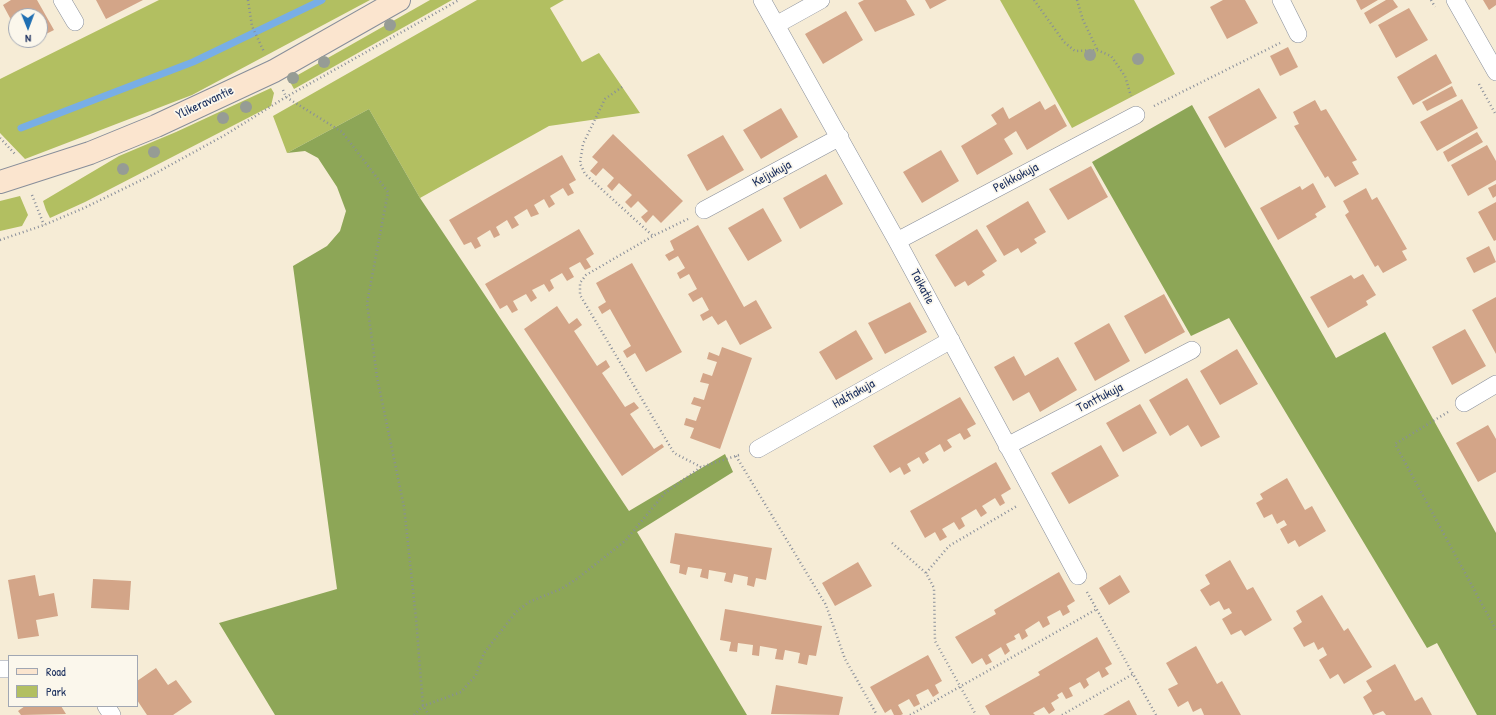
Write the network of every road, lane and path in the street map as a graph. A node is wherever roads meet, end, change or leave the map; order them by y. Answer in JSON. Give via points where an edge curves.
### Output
{"nodes":[{"id":1,"x":62,"y":0,"type":"edge"},
{"id":2,"x":248,"y":0,"type":"edge"},
{"id":3,"x":399,"y":0,"type":"edge"},
{"id":4,"x":459,"y":0,"type":"edge"},
{"id":5,"x":762,"y":0,"type":"edge"},
{"id":6,"x":821,"y":0,"type":"edge"},
{"id":7,"x":1034,"y":0,"type":"edge"},
{"id":8,"x":1077,"y":0,"type":"edge"},
{"id":9,"x":1281,"y":0,"type":"edge"},
{"id":10,"x":1454,"y":0,"type":"edge"},
{"id":11,"x":75,"y":22,"type":"dead end"},
{"id":12,"x":776,"y":25,"type":"junction"},
{"id":13,"x":1298,"y":34,"type":"joint"},
{"id":14,"x":1097,"y":50,"type":"junction"},
{"id":15,"x":274,"y":71,"type":"junction"},
{"id":16,"x":1496,"y":72,"type":"edge"},
{"id":17,"x":622,"y":87,"type":"dead end"},
{"id":18,"x":286,"y":96,"type":"junction"},
{"id":19,"x":1136,"y":115,"type":"junction"},
{"id":20,"x":840,"y":137,"type":"junction"},
{"id":21,"x":0,"y":182,"type":"edge"},
{"id":22,"x":704,"y":210,"type":"joint"},
{"id":23,"x":653,"y":236,"type":"junction"},
{"id":24,"x":0,"y":240,"type":"edge"},
{"id":25,"x":897,"y":241,"type":"junction"},
{"id":26,"x":951,"y":340,"type":"junction"},
{"id":27,"x":1192,"y":350,"type":"dead end"},
{"id":28,"x":1496,"y":384,"type":"edge"},
{"id":29,"x":1464,"y":402,"type":"joint"},
{"id":30,"x":1007,"y":446,"type":"junction"},
{"id":31,"x":758,"y":449,"type":"joint"},
{"id":32,"x":736,"y":456,"type":"junction"},
{"id":33,"x":701,"y":467,"type":"junction"},
{"id":34,"x":1020,"y":505,"type":"dead end"},
{"id":35,"x":892,"y":543,"type":"dead end"},
{"id":36,"x":926,"y":573,"type":"junction"},
{"id":37,"x":1078,"y":576,"type":"joint"},
{"id":38,"x":1097,"y":609,"type":"junction"},
{"id":39,"x":1496,"y":630,"type":"edge"},
{"id":40,"x":1133,"y":674,"type":"junction"},
{"id":41,"x":960,"y":686,"type":"junction"},
{"id":42,"x":423,"y":706,"type":"junction"},
{"id":43,"x":414,"y":715,"type":"edge"},
{"id":44,"x":429,"y":715,"type":"edge"},
{"id":45,"x":877,"y":715,"type":"edge"},
{"id":46,"x":910,"y":715,"type":"edge"},
{"id":47,"x":976,"y":715,"type":"edge"},
{"id":48,"x":1062,"y":715,"type":"edge"},
{"id":49,"x":1156,"y":715,"type":"edge"}],
"edges":[{"from":1,"to":11,"type":"street"},
{"from":2,"to":15,"type":"path","via":[[252,26]]},
{"from":3,"to":15,"type":"street","name":"Ylikeravantie"},
{"from":4,"to":18,"type":"path"},
{"from":5,"to":12,"type":"street","name":"Taikatie"},
{"from":6,"to":12,"type":"street"},
{"from":7,"to":14,"type":"path","via":[[1064,42],[1075,52]]},
{"from":8,"to":14,"type":"path"},
{"from":9,"to":13,"type":"street"},
{"from":10,"to":16,"type":"street"},
{"from":12,"to":20,"type":"street","name":"Taikatie"},
{"from":13,"to":19,"type":"path"},
{"from":14,"to":19,"type":"path","via":[[1111,56],[1125,76]]},
{"from":15,"to":18,"type":"path"},
{"from":15,"to":21,"type":"street","name":"Ylikeravantie","via":[[149,129],[90,153]]},
{"from":17,"to":23,"type":"path","via":[[605,99],[582,144],[580,163],[585,174]]},
{"from":18,"to":24,"type":"path","via":[[225,135],[154,174],[84,208]]},
{"from":18,"to":42,"type":"path","via":[[342,132],[388,192],[367,303],[377,377],[404,507]]},
{"from":19,"to":25,"type":"street","name":"Peikkokuja"},
{"from":20,"to":22,"type":"street","name":"Keijukuja"},
{"from":20,"to":25,"type":"street","name":"Taikatie"},
{"from":22,"to":23,"type":"path"},
{"from":23,"to":33,"type":"path","via":[[586,275],[580,283],[580,295],[674,453]]},
{"from":25,"to":26,"type":"street","name":"Taikatie"},
{"from":26,"to":30,"type":"street","name":"Taikatie"},
{"from":26,"to":31,"type":"street","name":"Haltiakuja"},
{"from":27,"to":30,"type":"street","name":"Tonttukuja"},
{"from":28,"to":29,"type":"street"},
{"from":29,"to":39,"type":"path","via":[[1395,444]]},
{"from":30,"to":37,"type":"street","name":"Taikatie"},
{"from":31,"to":32,"type":"path"},
{"from":32,"to":33,"type":"path"},
{"from":32,"to":45,"type":"path","via":[[826,605],[845,659]]},
{"from":33,"to":42,"type":"path","via":[[665,493],[625,541],[578,578],[561,589],[529,602],[516,612],[484,653],[476,675],[461,692]]},
{"from":34,"to":36,"type":"path","via":[[949,546]]},
{"from":35,"to":36,"type":"path"},
{"from":36,"to":41,"type":"path","via":[[934,588],[935,641]]},
{"from":37,"to":38,"type":"path"},
{"from":38,"to":40,"type":"path"},
{"from":38,"to":41,"type":"path"},
{"from":40,"to":48,"type":"path"},
{"from":40,"to":49,"type":"path"},
{"from":41,"to":46,"type":"path"},
{"from":41,"to":47,"type":"path"},
{"from":42,"to":43,"type":"path"},
{"from":42,"to":44,"type":"path"}]}
